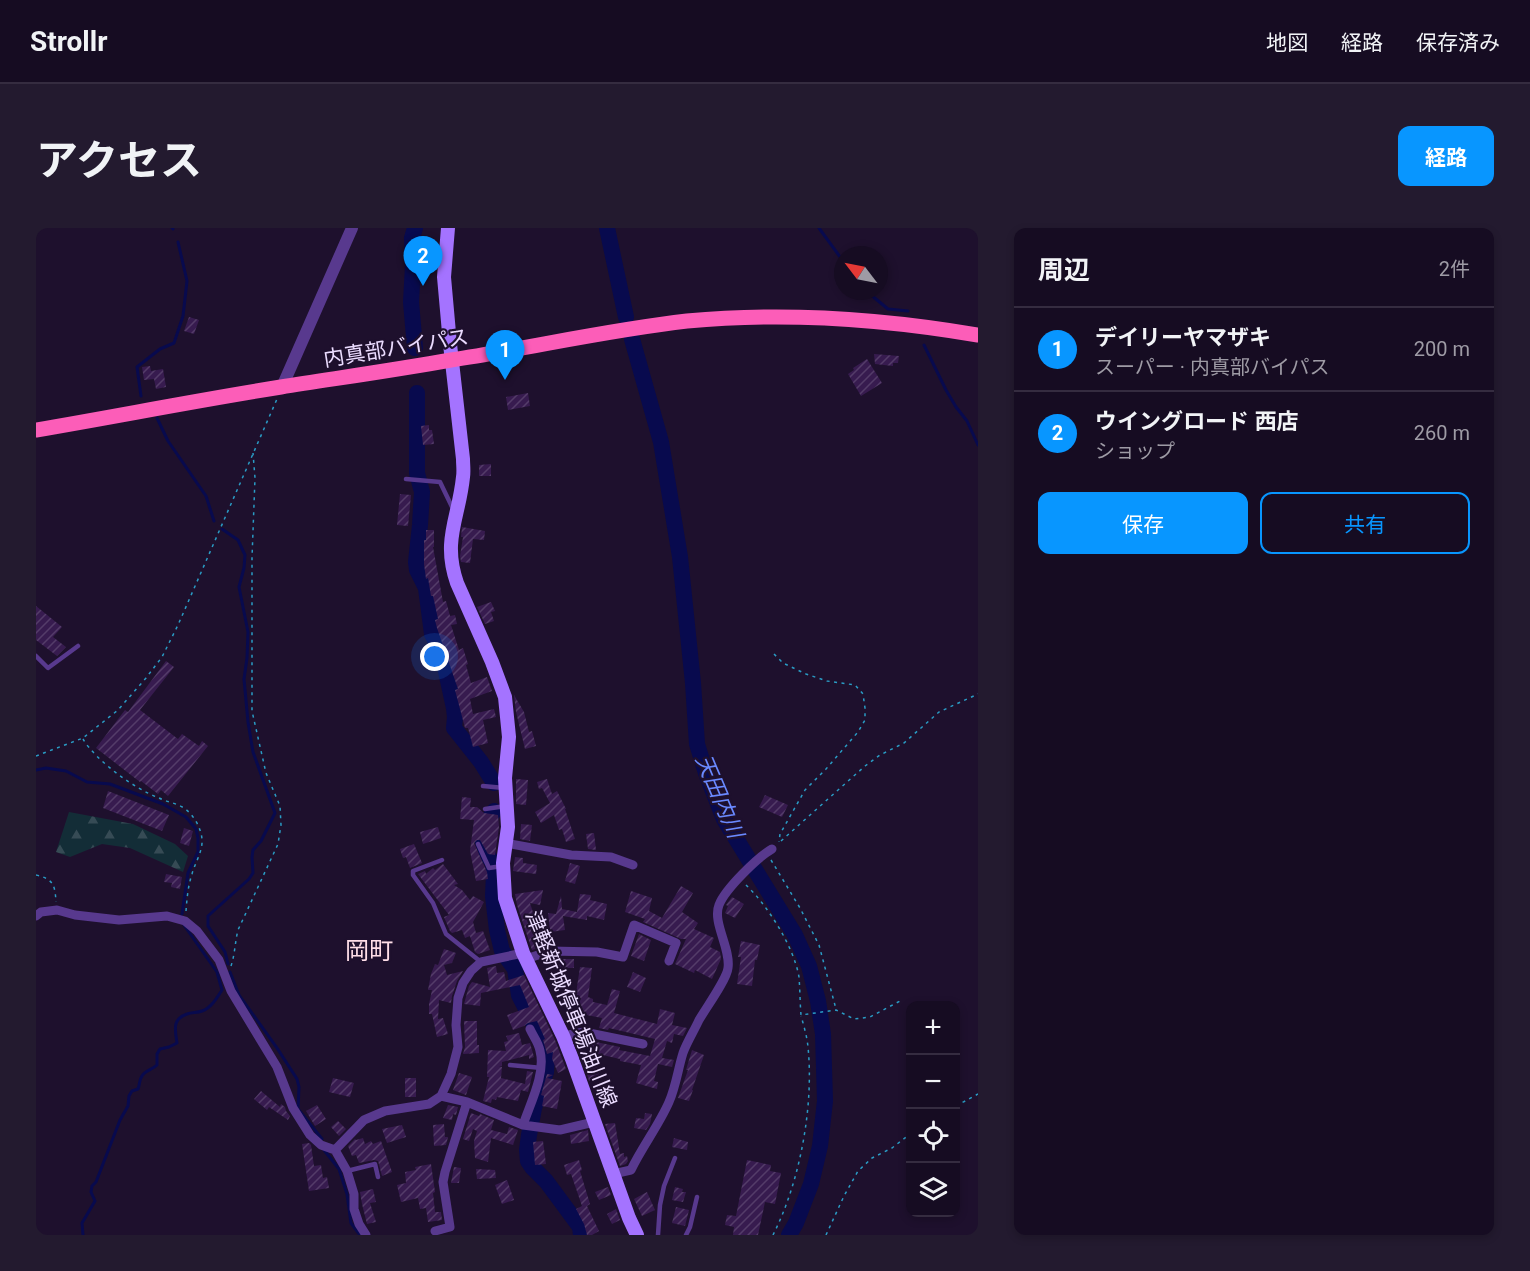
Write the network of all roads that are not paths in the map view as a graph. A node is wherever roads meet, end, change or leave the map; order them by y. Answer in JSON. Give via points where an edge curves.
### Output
{"nodes":[{"id":1,"x":352,"y":228,"type":"edge"},
{"id":2,"x":448,"y":228,"type":"edge"},
{"id":3,"x":978,"y":335,"type":"edge"},
{"id":4,"x":452,"y":360,"type":"junction"},
{"id":5,"x":282,"y":387,"type":"junction"},
{"id":6,"x":36,"y":430,"type":"edge"},
{"id":7,"x":406,"y":479,"type":"dead end"},
{"id":8,"x":455,"y":514,"type":"junction"},
{"id":9,"x":78,"y":646,"type":"dead end"},
{"id":10,"x":36,"y":656,"type":"edge"},
{"id":11,"x":483,"y":786,"type":"dead end"},
{"id":12,"x":506,"y":789,"type":"junction"},
{"id":13,"x":507,"y":806,"type":"junction"},
{"id":14,"x":485,"y":809,"type":"dead end"},
{"id":15,"x":506,"y":843,"type":"junction"},
{"id":16,"x":478,"y":844,"type":"dead end"},
{"id":17,"x":767,"y":852,"type":"road end"},
{"id":18,"x":442,"y":860,"type":"dead end"},
{"id":19,"x":633,"y":865,"type":"dead end"},
{"id":20,"x":497,"y":867,"type":"junction"},
{"id":21,"x":36,"y":916,"type":"edge"},
{"id":22,"x":525,"y":956,"type":"junction"},
{"id":23,"x":669,"y":961,"type":"dead end"},
{"id":24,"x":481,"y":962,"type":"junction"},
{"id":25,"x":530,"y":1029,"type":"dead end"},
{"id":26,"x":563,"y":1036,"type":"junction"},
{"id":27,"x":643,"y":1044,"type":"dead end"},
{"id":28,"x":510,"y":1065,"type":"dead end"},
{"id":29,"x":542,"y":1068,"type":"junction"},
{"id":30,"x":441,"y":1096,"type":"junction"},
{"id":31,"x":467,"y":1102,"type":"junction"},
{"id":32,"x":594,"y":1122,"type":"junction"},
{"id":33,"x":529,"y":1126,"type":"junction"},
{"id":34,"x":335,"y":1150,"type":"junction"},
{"id":35,"x":675,"y":1158,"type":"dead end"},
{"id":36,"x":347,"y":1171,"type":"junction"},
{"id":37,"x":613,"y":1174,"type":"junction"},
{"id":38,"x":378,"y":1177,"type":"dead end"},
{"id":39,"x":697,"y":1197,"type":"dead end"},
{"id":40,"x":435,"y":1231,"type":"dead end"},
{"id":41,"x":366,"y":1235,"type":"edge"},
{"id":42,"x":637,"y":1235,"type":"edge"},
{"id":43,"x":658,"y":1235,"type":"edge"},
{"id":44,"x":686,"y":1235,"type":"edge"}],
"edges":[{"from":1,"to":5,"type":"street"},
{"from":2,"to":4,"type":"main road","name":"津軽新城停車場油川線","via":[[444,276]]},
{"from":3,"to":4,"type":"highway","name":"内真部バイパス","via":[[877,321],[738,318],[627,329]]},
{"from":4,"to":5,"type":"highway","name":"内真部バイパス"},
{"from":4,"to":8,"type":"main road","name":"津軽新城停車場油川線","via":[[463,459]]},
{"from":5,"to":6,"type":"highway","name":"内真部バイパス"},
{"from":7,"to":8,"type":"lane","via":[[440,482]]},
{"from":8,"to":12,"type":"main road","name":"津軽新城停車場油川線","via":[[453,569],[505,697],[509,738]]},
{"from":9,"to":10,"type":"lane","via":[[48,668]]},
{"from":11,"to":12,"type":"lane"},
{"from":12,"to":13,"type":"main road","name":"津軽新城停車場油川線"},
{"from":13,"to":14,"type":"lane"},
{"from":13,"to":15,"type":"main road","name":"津軽新城停車場油川線"},
{"from":15,"to":19,"type":"street","via":[[571,855],[611,857]]},
{"from":15,"to":20,"type":"main road","name":"津軽新城停車場油川線"},
{"from":16,"to":20,"type":"lane","via":[[489,868]]},
{"from":17,"to":37,"type":"street","via":[[741,876],[718,906],[728,969],[683,1053],[668,1103],[631,1170]]},
{"from":18,"to":24,"type":"lane","via":[[413,871],[413,875],[433,903],[446,934]]},
{"from":20,"to":22,"type":"main road","name":"津軽新城停車場油川線"},
{"from":21,"to":34,"type":"street","via":[[57,910],[119,920],[167,916],[185,921],[219,960],[231,992],[277,1067],[293,1108],[310,1135]]},
{"from":22,"to":23,"type":"street","via":[[550,951],[623,957],[634,926],[676,943]]},
{"from":22,"to":24,"type":"street"},
{"from":22,"to":26,"type":"main road","name":"津軽新城停車場油川線"},
{"from":24,"to":30,"type":"street","via":[[463,983],[458,998],[458,1047]]},
{"from":25,"to":29,"type":"street","via":[[540,1048]]},
{"from":26,"to":27,"type":"street","via":[[584,1032]]},
{"from":26,"to":32,"type":"main road","name":"津軽新城停車場油川線"},
{"from":28,"to":29,"type":"lane"},
{"from":29,"to":33,"type":"street"},
{"from":30,"to":31,"type":"street"},
{"from":30,"to":34,"type":"street","via":[[429,1104],[385,1111],[364,1120]]},
{"from":31,"to":33,"type":"street"},
{"from":31,"to":40,"type":"street","via":[[443,1182],[450,1227]]},
{"from":32,"to":33,"type":"street","via":[[560,1130]]},
{"from":32,"to":37,"type":"main road","name":"津軽新城停車場油川線"},
{"from":34,"to":36,"type":"street"},
{"from":35,"to":43,"type":"lane","via":[[664,1186]]},
{"from":36,"to":38,"type":"lane","via":[[375,1164]]},
{"from":36,"to":41,"type":"street","via":[[354,1209]]},
{"from":37,"to":42,"type":"main road","name":"津軽新城停車場油川線"},
{"from":39,"to":44,"type":"lane"}]}
